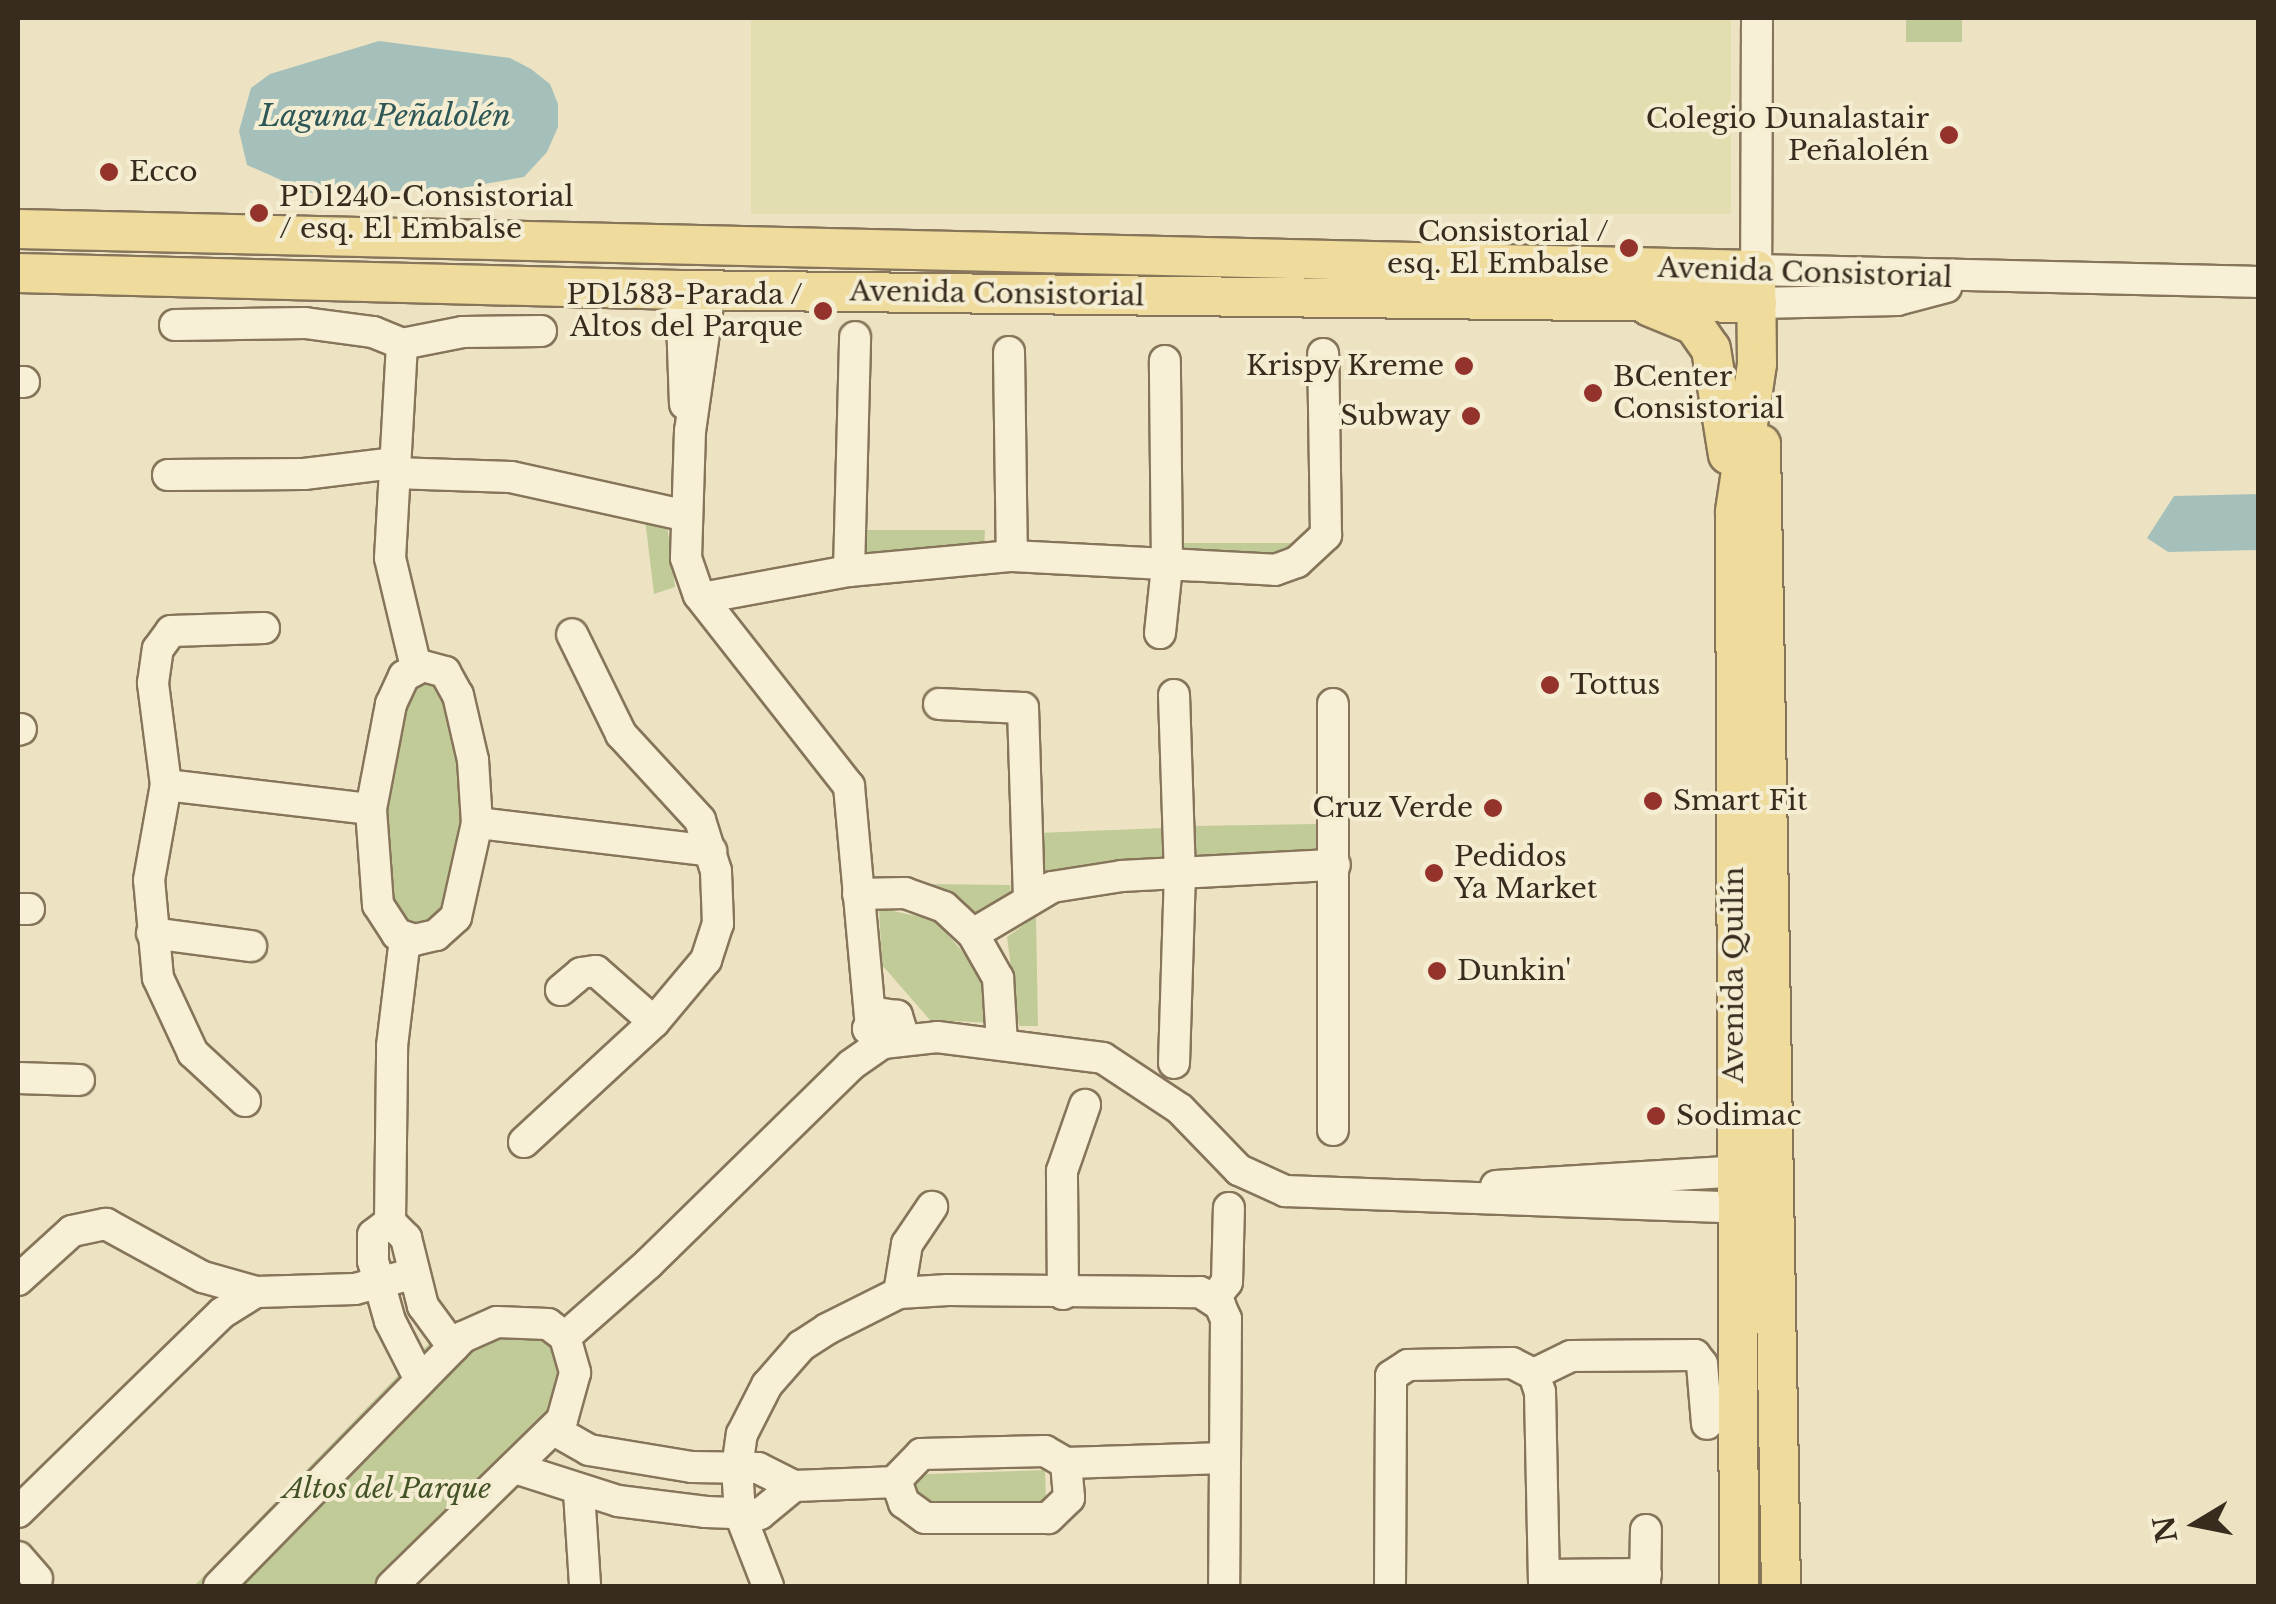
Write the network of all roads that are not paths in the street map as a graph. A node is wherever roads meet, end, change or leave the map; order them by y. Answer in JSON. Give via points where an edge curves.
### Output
{"nodes":[{"id":1,"x":1757,"y":18,"type":"edge"},
{"id":2,"x":18,"y":230,"type":"edge"},
{"id":3,"x":401,"y":239,"type":"junction"},
{"id":4,"x":1208,"y":259,"type":"junction"},
{"id":5,"x":18,"y":273,"type":"edge"},
{"id":6,"x":1321,"y":280,"type":"junction"},
{"id":7,"x":2258,"y":282,"type":"edge"},
{"id":8,"x":397,"y":283,"type":"junction"},
{"id":9,"x":1757,"y":287,"type":"junction"},
{"id":10,"x":695,"y":291,"type":"junction"},
{"id":11,"x":1208,"y":296,"type":"junction"},
{"id":12,"x":1628,"y":301,"type":"junction"},
{"id":13,"x":176,"y":325,"type":"dead end"},
{"id":14,"x":541,"y":331,"type":"dead end"},
{"id":15,"x":855,"y":337,"type":"dead end"},
{"id":16,"x":402,"y":344,"type":"junction"},
{"id":17,"x":1008,"y":352,"type":"dead end"},
{"id":18,"x":1323,"y":354,"type":"dead end"},
{"id":19,"x":1165,"y":361,"type":"dead end"},
{"id":20,"x":1756,"y":364,"type":"junction"},
{"id":21,"x":394,"y":468,"type":"junction"},
{"id":22,"x":168,"y":476,"type":"dead end"},
{"id":23,"x":1734,"y":512,"type":"junction"},
{"id":24,"x":686,"y":516,"type":"junction"},
{"id":25,"x":1012,"y":556,"type":"junction"},
{"id":26,"x":1167,"y":566,"type":"junction"},
{"id":27,"x":850,"y":571,"type":"junction"},
{"id":28,"x":702,"y":598,"type":"junction"},
{"id":29,"x":264,"y":628,"type":"dead end"},
{"id":30,"x":1160,"y":633,"type":"dead end"},
{"id":31,"x":572,"y":634,"type":"dead end"},
{"id":32,"x":416,"y":667,"type":"junction"},
{"id":33,"x":1174,"y":694,"type":"dead end"},
{"id":34,"x":939,"y":704,"type":"dead end"},
{"id":35,"x":1333,"y":704,"type":"dead end"},
{"id":36,"x":166,"y":785,"type":"junction"},
{"id":37,"x":371,"y":809,"type":"junction"},
{"id":38,"x":476,"y":824,"type":"junction"},
{"id":39,"x":711,"y":851,"type":"junction"},
{"id":40,"x":1336,"y":865,"type":"junction"},
{"id":41,"x":1180,"y":872,"type":"junction"},
{"id":42,"x":858,"y":894,"type":"junction"},
{"id":43,"x":1029,"y":898,"type":"junction"},
{"id":44,"x":152,"y":933,"type":"junction"},
{"id":45,"x":973,"y":934,"type":"junction"},
{"id":46,"x":405,"y":938,"type":"junction"},
{"id":47,"x":251,"y":946,"type":"dead end"},
{"id":48,"x":561,"y":990,"type":"dead end"},
{"id":49,"x":654,"y":1022,"type":"junction"},
{"id":50,"x":884,"y":1027,"type":"junction"},
{"id":51,"x":1002,"y":1044,"type":"junction"},
{"id":52,"x":1174,"y":1063,"type":"dead end"},
{"id":53,"x":18,"y":1078,"type":"edge"},
{"id":54,"x":79,"y":1080,"type":"dead end"},
{"id":55,"x":245,"y":1101,"type":"dead end"},
{"id":56,"x":1085,"y":1104,"type":"dead end"},
{"id":57,"x":1333,"y":1130,"type":"dead end"},
{"id":58,"x":524,"y":1142,"type":"dead end"},
{"id":59,"x":1773,"y":1169,"type":"junction"},
{"id":60,"x":1734,"y":1189,"type":"junction"},
{"id":61,"x":932,"y":1208,"type":"dead end"},
{"id":62,"x":1229,"y":1208,"type":"dead end"},
{"id":63,"x":1774,"y":1209,"type":"junction"},
{"id":64,"x":390,"y":1222,"type":"junction"},
{"id":65,"x":24,"y":1259,"type":"edge"},
{"id":66,"x":412,"y":1274,"type":"junction"},
{"id":67,"x":203,"y":1276,"type":"junction"},
{"id":68,"x":378,"y":1284,"type":"junction"},
{"id":69,"x":256,"y":1292,"type":"junction"},
{"id":70,"x":899,"y":1294,"type":"junction"},
{"id":71,"x":1064,"y":1294,"type":"junction"},
{"id":72,"x":1214,"y":1299,"type":"junction"},
{"id":73,"x":210,"y":1327,"type":"junction"},
{"id":74,"x":565,"y":1336,"type":"junction"},
{"id":75,"x":453,"y":1347,"type":"junction"},
{"id":76,"x":1719,"y":1359,"type":"junction"},
{"id":77,"x":1534,"y":1374,"type":"junction"},
{"id":78,"x":420,"y":1380,"type":"junction"},
{"id":79,"x":1706,"y":1424,"type":"dead end"},
{"id":80,"x":554,"y":1430,"type":"junction"},
{"id":81,"x":1226,"y":1458,"type":"junction"},
{"id":82,"x":640,"y":1460,"type":"junction"},
{"id":83,"x":1066,"y":1463,"type":"junction"},
{"id":84,"x":738,"y":1468,"type":"junction"},
{"id":85,"x":518,"y":1469,"type":"junction"},
{"id":86,"x":897,"y":1482,"type":"junction"},
{"id":87,"x":794,"y":1486,"type":"junction"},
{"id":88,"x":578,"y":1492,"type":"junction"},
{"id":89,"x":636,"y":1504,"type":"junction"},
{"id":90,"x":18,"y":1512,"type":"edge"},
{"id":91,"x":740,"y":1514,"type":"junction"},
{"id":92,"x":1646,"y":1530,"type":"dead end"},
{"id":93,"x":1646,"y":1580,"type":"edge"},
{"id":94,"x":1544,"y":1581,"type":"edge"},
{"id":95,"x":219,"y":1586,"type":"edge"},
{"id":96,"x":392,"y":1586,"type":"edge"},
{"id":97,"x":577,"y":1586,"type":"edge"},
{"id":98,"x":768,"y":1586,"type":"edge"},
{"id":99,"x":1224,"y":1586,"type":"edge"},
{"id":100,"x":1390,"y":1586,"type":"edge"},
{"id":101,"x":1739,"y":1586,"type":"edge"},
{"id":102,"x":1781,"y":1586,"type":"edge"}],
"edges":[{"from":1,"to":9,"type":"street","name":"Avenida Quilín"},
{"from":2,"to":3,"type":"main road","name":"Avenida Consistorial"},
{"from":3,"to":4,"type":"main road","name":"Avenida Consistorial"},
{"from":3,"to":8,"type":"main road","via":[[415,262]]},
{"from":4,"to":6,"type":"main road","name":"Avenida Consistorial"},
{"from":4,"to":11,"type":"main road","via":[[1219,278]]},
{"from":5,"to":8,"type":"main road","name":"Avenida Consistorial"},
{"from":6,"to":9,"type":"main road","name":"Avenida Consistorial"},
{"from":6,"to":11,"type":"main road","name":"Avenida Consistorial"},
{"from":6,"to":12,"type":"main road","name":"Avenida Consistorial"},
{"from":7,"to":9,"type":"street","name":"Avenida Consistorial"},
{"from":8,"to":10,"type":"main road","name":"Avenida Consistorial"},
{"from":9,"to":12,"type":"main road","name":"Avenida Consistorial"},
{"from":9,"to":20,"type":"main road","name":"Avenida Quilín"},
{"from":10,"to":11,"type":"main road","name":"Avenida Consistorial"},
{"from":10,"to":24,"type":"street","via":[[680,378],[690,431]]},
{"from":12,"to":23,"type":"main road","via":[[1685,320],[1711,349]]},
{"from":13,"to":16,"type":"street","via":[[305,322],[373,332]]},
{"from":14,"to":16,"type":"street","via":[[463,332]]},
{"from":15,"to":27,"type":"street"},
{"from":16,"to":21,"type":"street","via":[[403,412]]},
{"from":17,"to":25,"type":"street"},
{"from":18,"to":26,"type":"street","via":[[1326,535],[1298,562],[1275,570]]},
{"from":19,"to":26,"type":"street"},
{"from":20,"to":23,"type":"main road","name":"Avenida Quilín"},
{"from":20,"to":59,"type":"main road","name":"Avenida Quilín","via":[[1765,529]]},
{"from":21,"to":22,"type":"street"},
{"from":21,"to":24,"type":"street","via":[[511,477]]},
{"from":21,"to":32,"type":"street","via":[[390,558]]},
{"from":23,"to":60,"type":"main road","name":"Avenida Quilín"},
{"from":24,"to":28,"type":"street","via":[[686,558]]},
{"from":25,"to":26,"type":"street"},
{"from":25,"to":27,"type":"street"},
{"from":26,"to":30,"type":"street"},
{"from":27,"to":28,"type":"street"},
{"from":28,"to":42,"type":"street","via":[[837,764],[851,801]]},
{"from":29,"to":36,"type":"street","via":[[189,626],[161,641],[153,710]]},
{"from":31,"to":39,"type":"street","via":[[621,734],[692,810]]},
{"from":32,"to":37,"type":"street","via":[[391,704]]},
{"from":32,"to":38,"type":"street","via":[[445,672],[458,695],[473,760]]},
{"from":33,"to":41,"type":"street"},
{"from":34,"to":43,"type":"street","via":[[1022,708]]},
{"from":35,"to":40,"type":"street"},
{"from":36,"to":37,"type":"street"},
{"from":36,"to":44,"type":"street","via":[[150,859]]},
{"from":37,"to":46,"type":"street","via":[[378,904]]},
{"from":38,"to":39,"type":"street"},
{"from":38,"to":46,"type":"street","via":[[466,892],[451,926],[426,938]]},
{"from":39,"to":49,"type":"street","via":[[719,896],[716,936],[697,973]]},
{"from":40,"to":41,"type":"street"},
{"from":40,"to":57,"type":"street"},
{"from":41,"to":43,"type":"street","via":[[1052,887]]},
{"from":41,"to":52,"type":"street"},
{"from":42,"to":45,"type":"street","via":[[904,893],[944,908]]},
{"from":42,"to":50,"type":"street","via":[[867,978]]},
{"from":43,"to":45,"type":"street"},
{"from":44,"to":47,"type":"street"},
{"from":44,"to":55,"type":"street","via":[[158,978],[182,1036],[206,1070]]},
{"from":45,"to":51,"type":"street","via":[[998,978]]},
{"from":46,"to":64,"type":"street","via":[[390,1085]]},
{"from":48,"to":49,"type":"street","via":[[581,973],[596,971]]},
{"from":49,"to":58,"type":"street"},
{"from":50,"to":51,"type":"street"},
{"from":50,"to":74,"type":"street","via":[[637,1275]]},
{"from":51,"to":60,"type":"street","via":[[1103,1058],[1180,1109],[1239,1170],[1286,1191]]},
{"from":53,"to":54,"type":"street"},
{"from":56,"to":71,"type":"street","via":[[1062,1172]]},
{"from":59,"to":60,"type":"street"},
{"from":59,"to":63,"type":"main road","name":"Avenida Quilín"},
{"from":60,"to":63,"type":"street"},
{"from":60,"to":76,"type":"main road","name":"Avenida Quilín"},
{"from":61,"to":70,"type":"street","via":[[908,1244]]},
{"from":62,"to":72,"type":"street","via":[[1228,1274]]},
{"from":63,"to":102,"type":"main road","name":"Avenida Quilín"},
{"from":64,"to":66,"type":"street","via":[[406,1238]]},
{"from":64,"to":68,"type":"street","via":[[371,1242]]},
{"from":65,"to":67,"type":"street","via":[[72,1232],[106,1224]]},
{"from":66,"to":68,"type":"street"},
{"from":66,"to":75,"type":"street","via":[[423,1306]]},
{"from":67,"to":69,"type":"street"},
{"from":67,"to":73,"type":"street","via":[[216,1298]]},
{"from":68,"to":69,"type":"street"},
{"from":68,"to":78,"type":"street"},
{"from":69,"to":73,"type":"street"},
{"from":70,"to":71,"type":"street"},
{"from":70,"to":84,"type":"street","via":[[801,1346],[752,1413]]},
{"from":71,"to":72,"type":"street","via":[[1200,1292]]},
{"from":72,"to":81,"type":"street","via":[[1226,1319]]},
{"from":73,"to":90,"type":"street"},
{"from":74,"to":75,"type":"street","via":[[548,1324],[517,1319],[485,1324]]},
{"from":74,"to":80,"type":"street","via":[[575,1388]]},
{"from":75,"to":78,"type":"street"},
{"from":76,"to":77,"type":"street","via":[[1571,1356]]},
{"from":76,"to":79,"type":"street"},
{"from":76,"to":101,"type":"main road","name":"Avenida Quilín"},
{"from":77,"to":94,"type":"street","via":[[1540,1392]]},
{"from":77,"to":100,"type":"street","via":[[1512,1363],[1408,1365],[1391,1376]]},
{"from":78,"to":95,"type":"street"},
{"from":80,"to":82,"type":"street","via":[[589,1450]]},
{"from":80,"to":85,"type":"street"},
{"from":81,"to":83,"type":"street"},
{"from":81,"to":99,"type":"street"},
{"from":82,"to":84,"type":"street"},
{"from":82,"to":89,"type":"street"},
{"from":83,"to":86,"type":"street","via":[[1045,1451],[921,1454]]},
{"from":83,"to":86,"type":"street","via":[[1069,1498],[1059,1515],[1048,1518],[925,1518],[904,1502]]},
{"from":84,"to":87,"type":"street","via":[[758,1468]]},
{"from":84,"to":91,"type":"street"},
{"from":85,"to":88,"type":"street"},
{"from":85,"to":96,"type":"street"},
{"from":86,"to":87,"type":"street"},
{"from":87,"to":91,"type":"street","via":[[760,1514]]},
{"from":88,"to":89,"type":"street"},
{"from":88,"to":97,"type":"street","via":[[576,1532],[568,1546]]},
{"from":89,"to":91,"type":"street"},
{"from":91,"to":98,"type":"street","via":[[751,1558]]},
{"from":92,"to":93,"type":"street"},
{"from":93,"to":94,"type":"street"}]}
